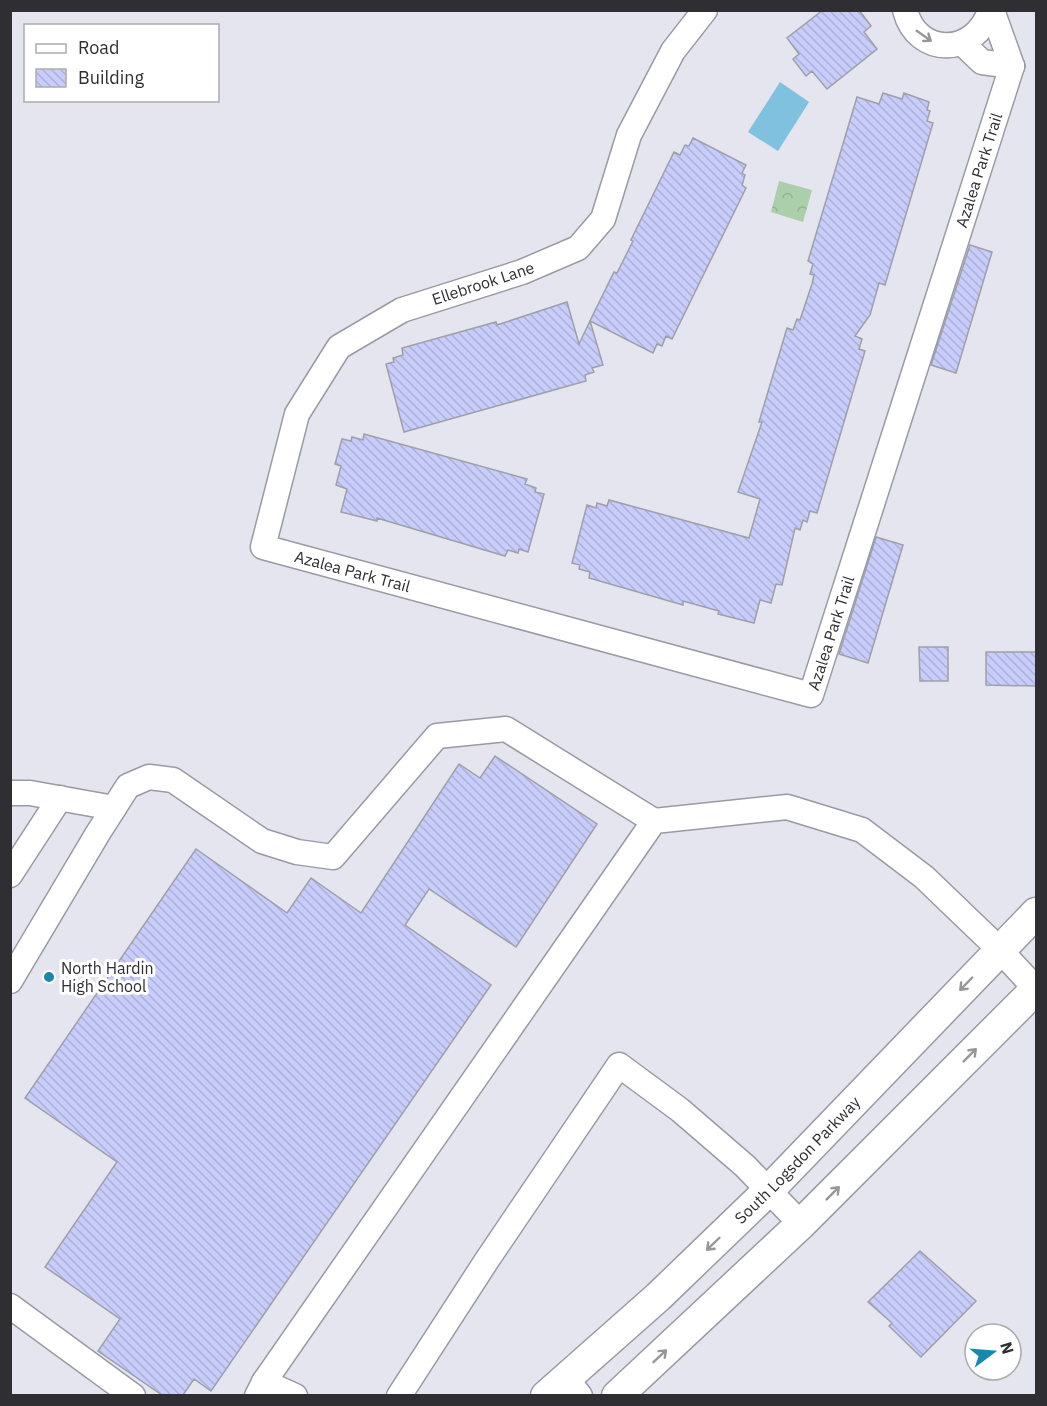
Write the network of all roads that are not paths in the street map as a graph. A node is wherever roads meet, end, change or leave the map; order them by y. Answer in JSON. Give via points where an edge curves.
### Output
{"nodes":[{"id":1,"x":705,"y":10,"type":"edge"},
{"id":2,"x":991,"y":10,"type":"edge"},
{"id":3,"x":904,"y":11,"type":"edge"},
{"id":4,"x":962,"y":43,"type":"junction"},
{"id":5,"x":1012,"y":66,"type":"junction"},
{"id":6,"x":263,"y":547,"type":"joint"},
{"id":7,"x":10,"y":793,"type":"edge"},
{"id":8,"x":60,"y":798,"type":"junction"},
{"id":9,"x":114,"y":808,"type":"junction"},
{"id":10,"x":654,"y":821,"type":"junction"},
{"id":11,"x":10,"y":875,"type":"edge"},
{"id":12,"x":1036,"y":913,"type":"edge"},
{"id":13,"x":999,"y":950,"type":"junction"},
{"id":14,"x":10,"y":981,"type":"edge"},
{"id":15,"x":1036,"y":989,"type":"edge"},
{"id":16,"x":769,"y":1190,"type":"junction"},
{"id":17,"x":801,"y":1224,"type":"junction"},
{"id":18,"x":10,"y":1306,"type":"edge"},
{"id":19,"x":260,"y":1389,"type":"edge"},
{"id":20,"x":564,"y":1390,"type":"edge"},
{"id":21,"x":133,"y":1395,"type":"edge"},
{"id":22,"x":295,"y":1395,"type":"edge"},
{"id":23,"x":399,"y":1395,"type":"edge"},
{"id":24,"x":617,"y":1395,"type":"edge"}],
"edges":[{"from":1,"to":6,"type":"lane","name":"Ellebrook Lane","via":[[667,62],[629,135],[603,219],[578,248],[522,272],[402,310],[339,347],[297,414]]},
{"from":2,"to":4,"type":"lane","via":[[979,33]]},
{"from":2,"to":5,"type":"lane"},
{"from":3,"to":4,"type":"lane","one_way":true,"via":[[928,41],[941,45]]},
{"from":4,"to":5,"type":"lane","via":[[982,62]]},
{"from":5,"to":6,"type":"lane","name":"Azalea Park Trail","via":[[811,695]]},
{"from":7,"to":8,"type":"lane"},
{"from":8,"to":9,"type":"lane"},
{"from":8,"to":11,"type":"lane"},
{"from":9,"to":10,"type":"lane","via":[[128,786],[149,777],[172,780],[262,841],[297,852],[333,857],[437,736],[506,729]]},
{"from":9,"to":14,"type":"lane"},
{"from":10,"to":13,"type":"lane","via":[[787,807],[862,830],[924,877]]},
{"from":10,"to":19,"type":"lane"},
{"from":12,"to":13,"type":"main road","name":"South Logsdon Parkway"},
{"from":13,"to":15,"type":"lane"},
{"from":13,"to":16,"type":"main road","name":"South Logsdon Parkway","one_way":true},
{"from":17,"to":15,"type":"main road","one_way":true},
{"from":16,"to":17,"type":"lane"},
{"from":16,"to":20,"type":"main road","name":"South Logsdon Parkway","one_way":true},
{"from":16,"to":23,"type":"lane","via":[[681,1110],[618,1065]]},
{"from":24,"to":17,"type":"main road","one_way":true},
{"from":18,"to":21,"type":"lane"},
{"from":19,"to":22,"type":"lane"}]}
